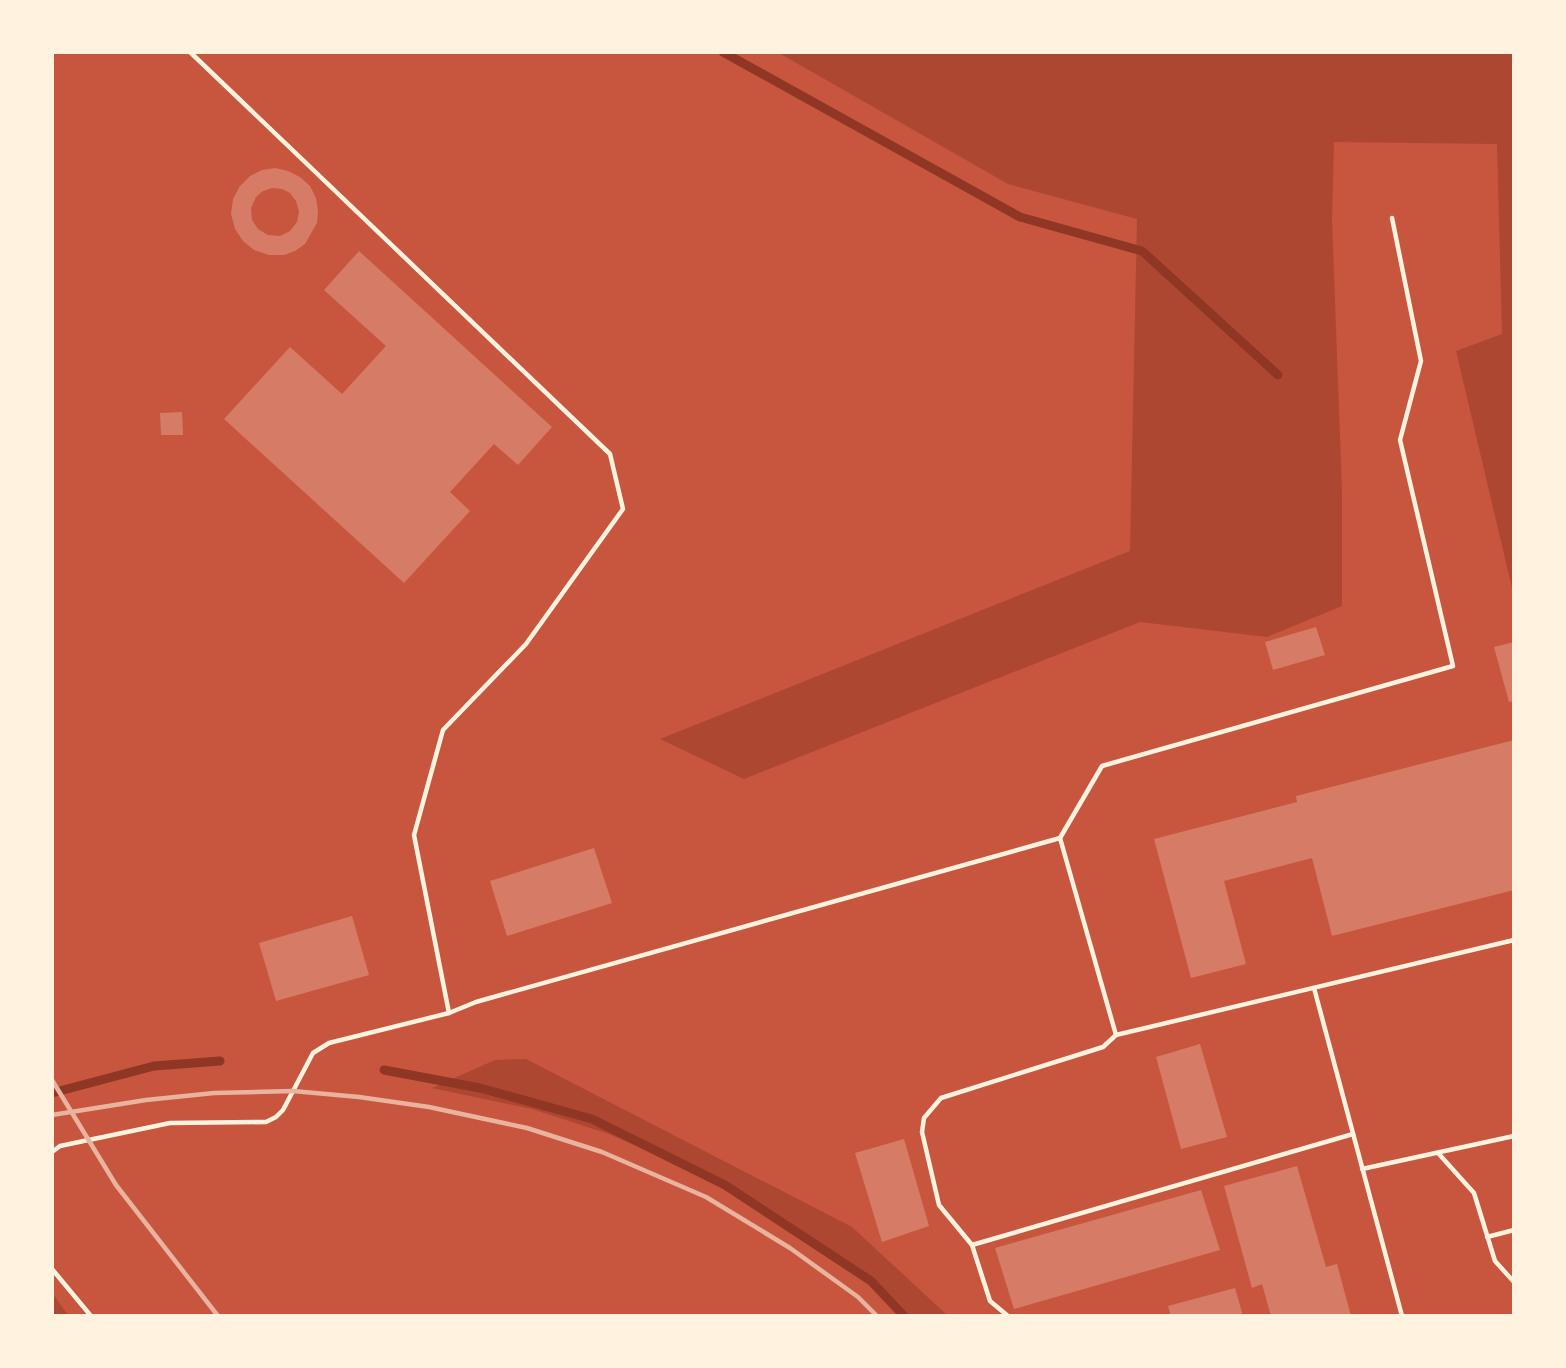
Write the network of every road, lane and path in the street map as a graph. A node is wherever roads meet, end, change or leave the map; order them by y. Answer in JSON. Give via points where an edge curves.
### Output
{"nodes":[{"id":1,"x":190,"y":52,"type":"edge"},
{"id":2,"x":1392,"y":218,"type":"dead end"},
{"id":3,"x":1060,"y":838,"type":"junction"},
{"id":4,"x":1514,"y":940,"type":"edge"},
{"id":5,"x":1314,"y":988,"type":"junction"},
{"id":6,"x":449,"y":1013,"type":"junction"},
{"id":7,"x":1116,"y":1035,"type":"junction"},
{"id":8,"x":1353,"y":1134,"type":"junction"},
{"id":9,"x":1514,"y":1136,"type":"edge"},
{"id":10,"x":52,"y":1152,"type":"edge"},
{"id":11,"x":1438,"y":1152,"type":"junction"},
{"id":12,"x":1362,"y":1169,"type":"junction"},
{"id":13,"x":1514,"y":1230,"type":"edge"},
{"id":14,"x":1487,"y":1237,"type":"junction"},
{"id":15,"x":972,"y":1245,"type":"junction"},
{"id":16,"x":52,"y":1269,"type":"edge"},
{"id":17,"x":1514,"y":1282,"type":"edge"},
{"id":18,"x":91,"y":1316,"type":"edge"},
{"id":19,"x":1008,"y":1316,"type":"edge"},
{"id":20,"x":1402,"y":1316,"type":"edge"}],
"edges":[{"from":1,"to":6,"type":"lane","via":[[610,454],[622,509],[526,644],[443,730],[414,835]]},
{"from":2,"to":3,"type":"lane","via":[[1421,361],[1400,440],[1453,666],[1102,766]]},
{"from":3,"to":6,"type":"lane","via":[[476,1002]]},
{"from":3,"to":7,"type":"lane"},
{"from":4,"to":5,"type":"lane"},
{"from":5,"to":7,"type":"lane"},
{"from":5,"to":8,"type":"lane"},
{"from":6,"to":10,"type":"lane","via":[[329,1043],[313,1053],[283,1110],[266,1122],[171,1123],[60,1146]]},
{"from":7,"to":15,"type":"lane","via":[[1103,1047],[941,1098],[924,1118],[922,1132],[939,1205]]},
{"from":8,"to":12,"type":"lane"},
{"from":8,"to":15,"type":"lane"},
{"from":9,"to":11,"type":"lane"},
{"from":11,"to":12,"type":"lane"},
{"from":11,"to":14,"type":"lane","via":[[1474,1193]]},
{"from":12,"to":20,"type":"lane"},
{"from":13,"to":14,"type":"lane"},
{"from":14,"to":17,"type":"lane","via":[[1495,1261]]},
{"from":15,"to":19,"type":"lane","via":[[990,1301]]},
{"from":16,"to":18,"type":"lane"}]}
